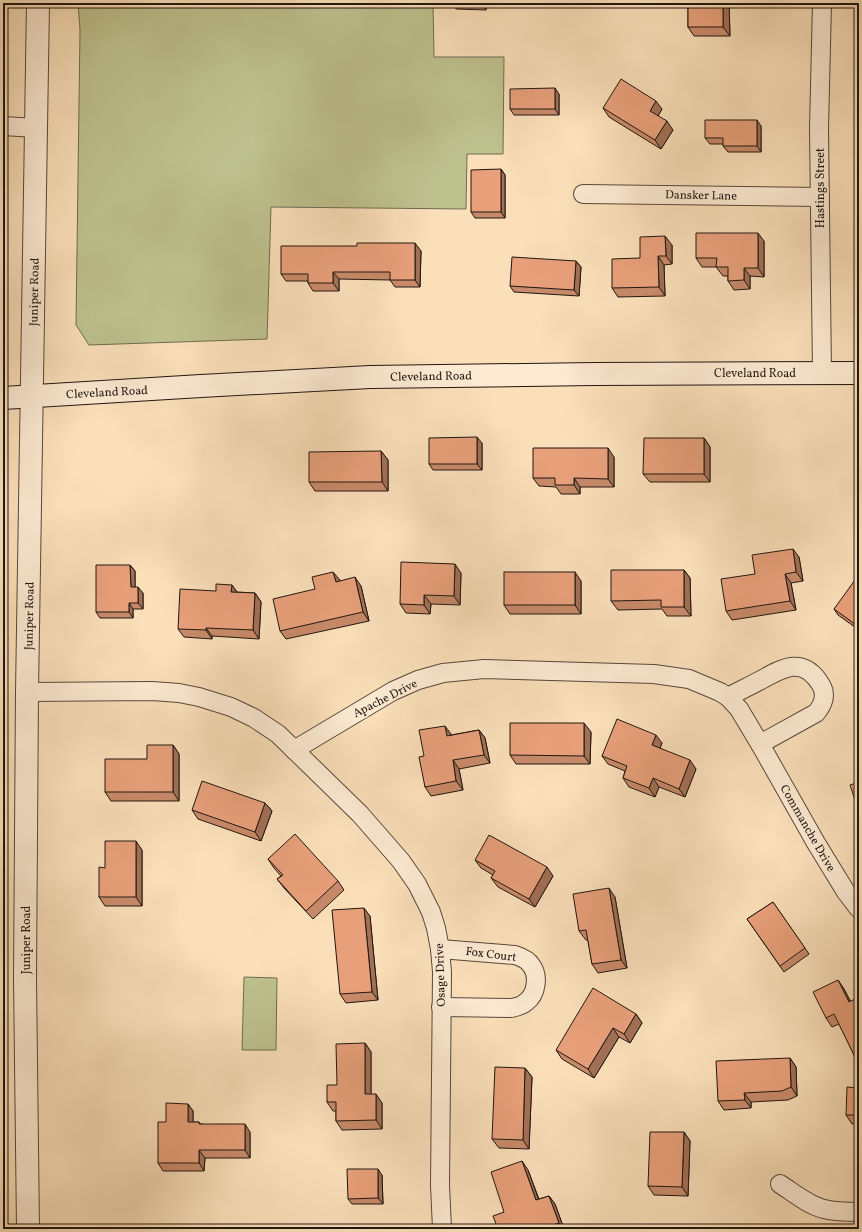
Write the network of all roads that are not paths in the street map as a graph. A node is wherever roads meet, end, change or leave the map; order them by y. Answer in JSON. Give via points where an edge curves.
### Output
{"nodes":[{"id":1,"x":38,"y":3,"type":"edge"},
{"id":2,"x":822,"y":3,"type":"edge"},
{"id":3,"x":3,"y":126,"type":"edge"},
{"id":4,"x":36,"y":128,"type":"junction"},
{"id":5,"x":583,"y":194,"type":"dead end"},
{"id":6,"x":820,"y":197,"type":"junction"},
{"id":7,"x":822,"y":373,"type":"junction"},
{"id":8,"x":859,"y":373,"type":"edge"},
{"id":9,"x":32,"y":396,"type":"junction"},
{"id":10,"x":3,"y":398,"type":"edge"},
{"id":11,"x":28,"y":692,"type":"junction"},
{"id":12,"x":728,"y":697,"type":"junction"},
{"id":13,"x":760,"y":744,"type":"junction"},
{"id":14,"x":294,"y":750,"type":"junction"},
{"id":15,"x":859,"y":909,"type":"edge"},
{"id":16,"x":440,"y":948,"type":"junction"},
{"id":17,"x":441,"y":1007,"type":"junction"},
{"id":18,"x":780,"y":1184,"type":"dead end"},
{"id":19,"x":859,"y":1212,"type":"edge"},
{"id":20,"x":28,"y":1229,"type":"edge"},
{"id":21,"x":442,"y":1229,"type":"edge"}],
"edges":[{"from":1,"to":4,"type":"street","name":"Juniper Road"},
{"from":2,"to":6,"type":"street","name":"Hastings Street"},
{"from":3,"to":4,"type":"street"},
{"from":4,"to":9,"type":"street","name":"Juniper Road"},
{"from":5,"to":6,"type":"street","name":"Dansker Lane"},
{"from":6,"to":7,"type":"street","name":"Hastings Street"},
{"from":7,"to":8,"type":"street","name":"Cleveland Road"},
{"from":7,"to":9,"type":"street","name":"Cleveland Road","via":[[370,377]]},
{"from":9,"to":10,"type":"street","name":"Cleveland Road"},
{"from":9,"to":11,"type":"street","name":"Juniper Road"},
{"from":11,"to":14,"type":"street","via":[[152,691],[199,697],[231,707],[254,718],[278,734]]},
{"from":11,"to":20,"type":"street","name":"Juniper Road","via":[[25,978]]},
{"from":12,"to":13,"type":"street","name":"Apache Drive","via":[[739,709]]},
{"from":12,"to":13,"type":"street","via":[[788,667],[809,671],[818,679],[825,698],[816,713]]},
{"from":12,"to":14,"type":"street","name":"Apache Drive","via":[[689,679],[654,674],[484,669],[443,673],[393,691]]},
{"from":13,"to":15,"type":"street","name":"Commanche Drive","via":[[816,843]]},
{"from":14,"to":16,"type":"street","name":"Osage Drive","via":[[360,814],[401,861],[417,884],[431,912]]},
{"from":16,"to":17,"type":"street","name":"Osage Drive"},
{"from":16,"to":17,"type":"street","name":"Fox Court","via":[[522,957],[531,964],[536,980],[535,989],[527,1002],[518,1007]]},
{"from":17,"to":21,"type":"street","name":"Osage Drive"},
{"from":18,"to":19,"type":"street","via":[[823,1209]]}]}
